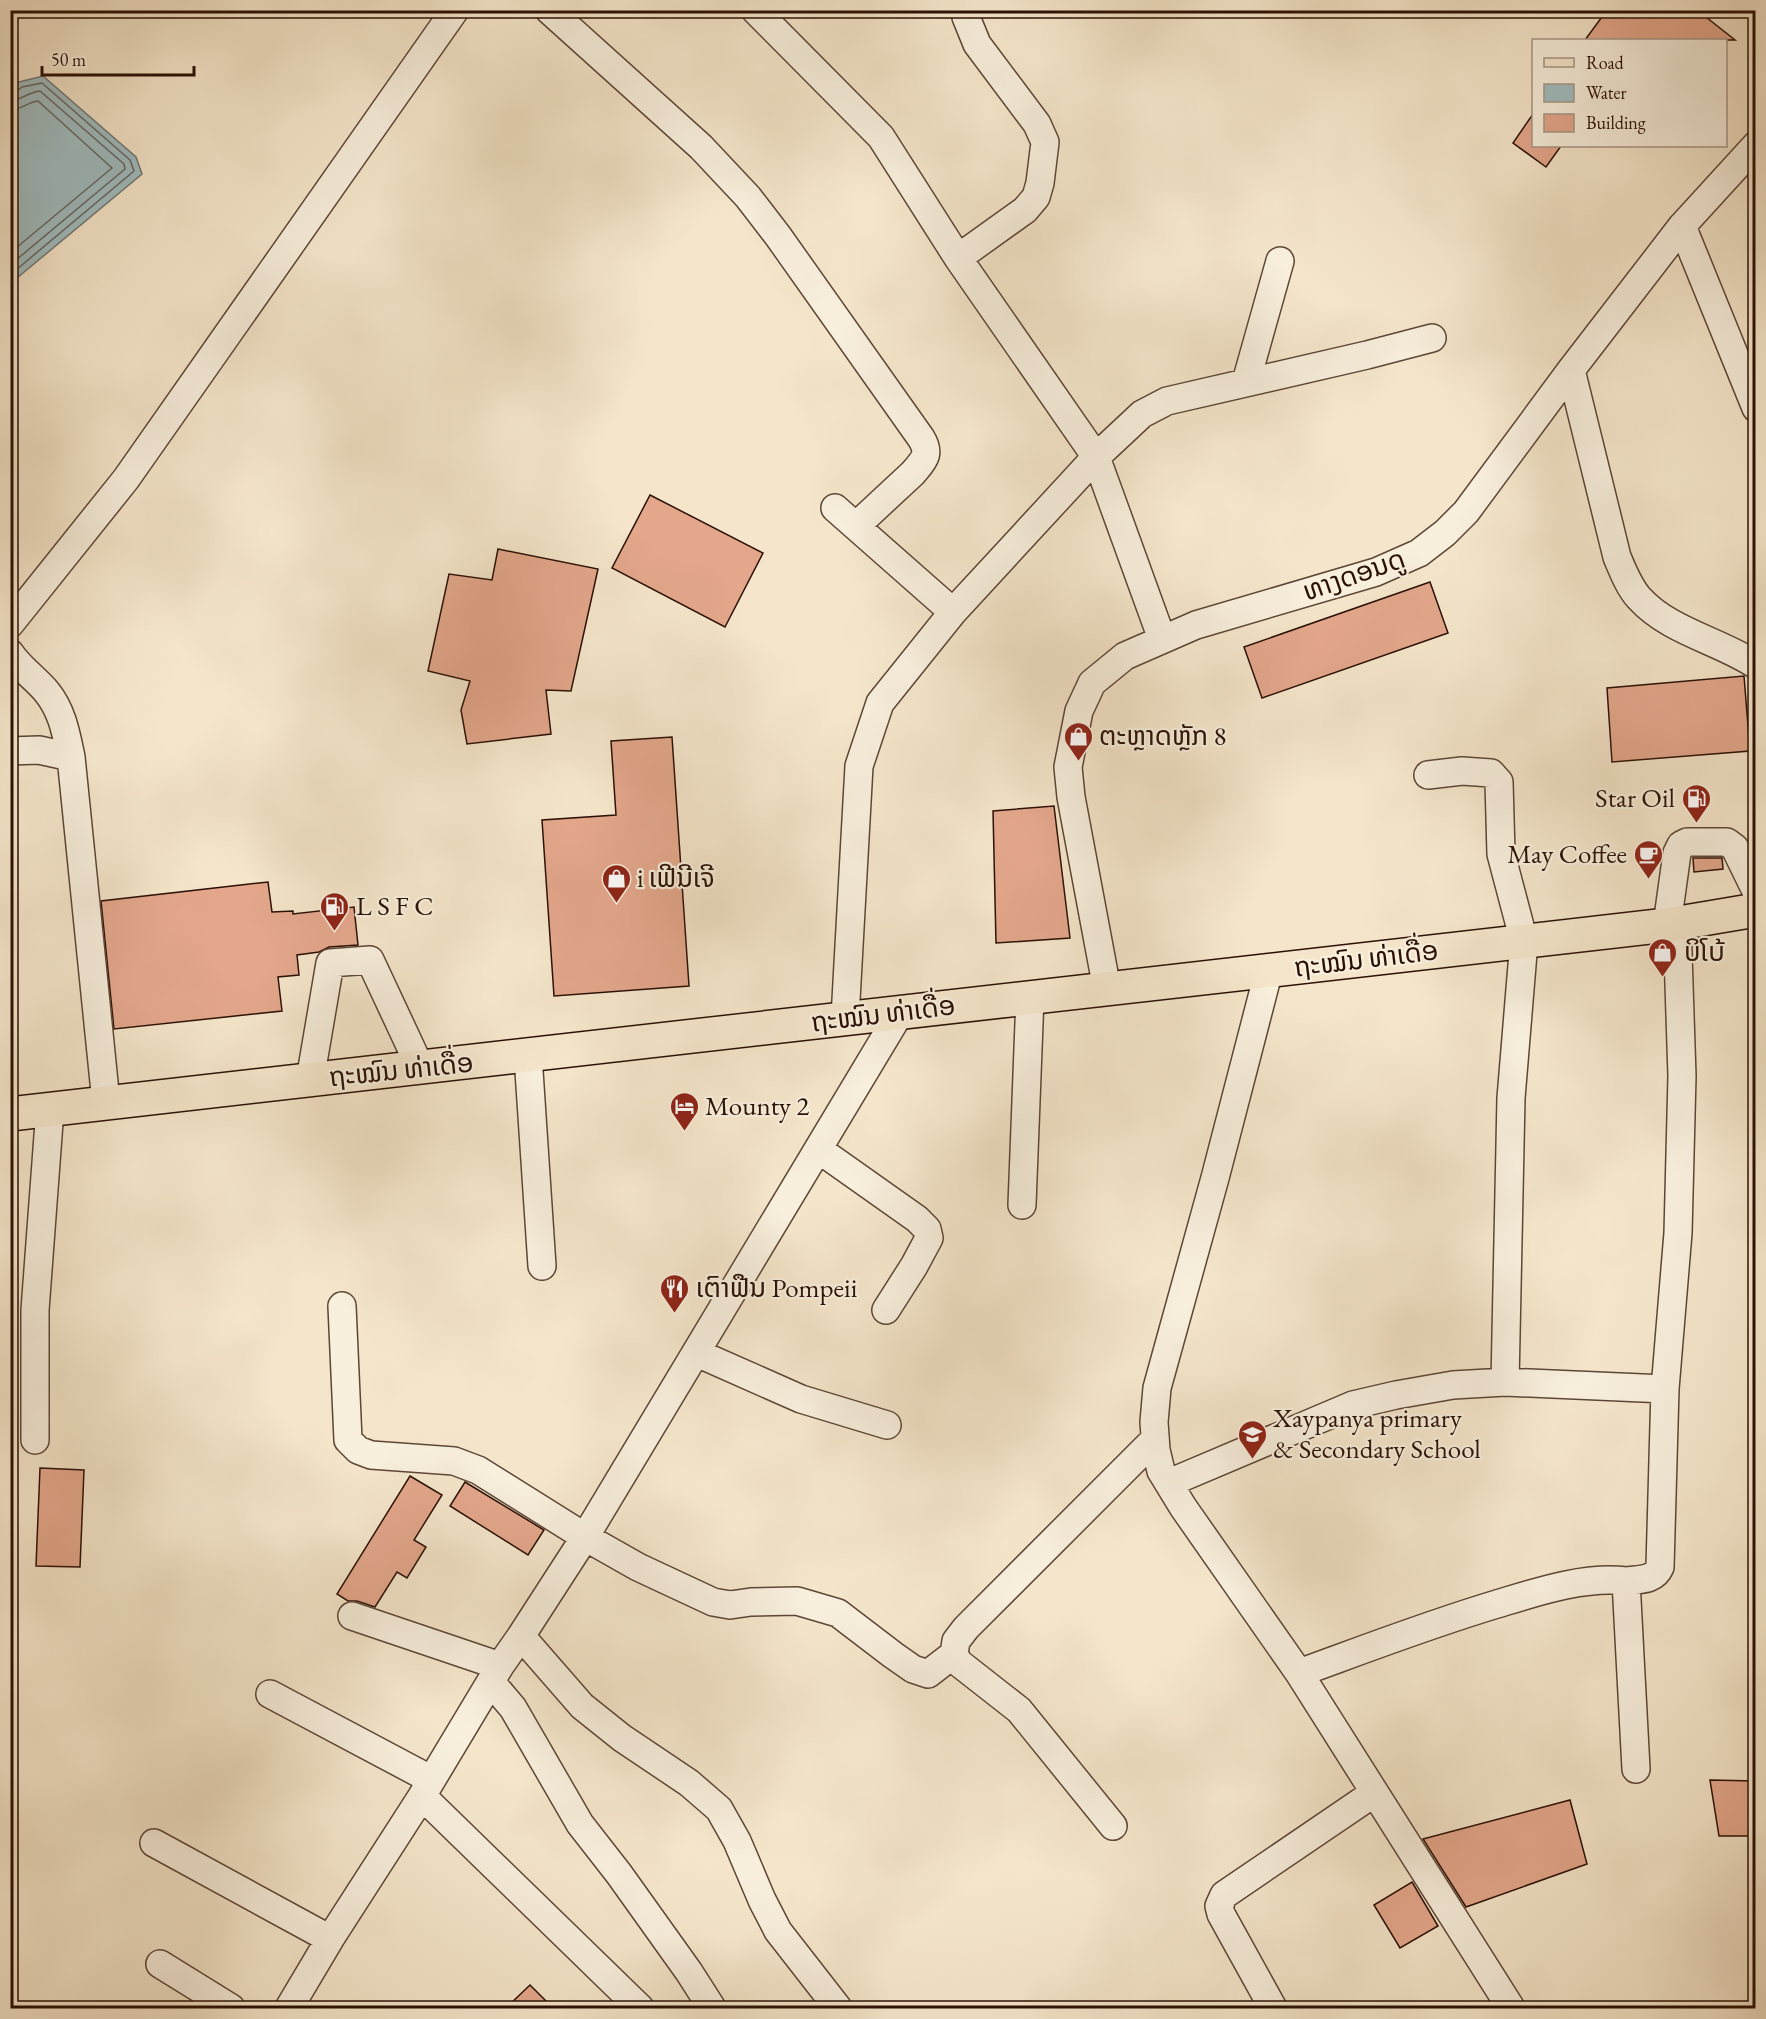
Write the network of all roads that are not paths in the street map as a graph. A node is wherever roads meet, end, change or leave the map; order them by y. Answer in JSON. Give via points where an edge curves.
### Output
{"nodes":[{"id":1,"x":455,"y":10,"type":"edge"},
{"id":2,"x":549,"y":10,"type":"edge"},
{"id":3,"x":755,"y":10,"type":"edge"},
{"id":4,"x":965,"y":10,"type":"edge"},
{"id":5,"x":1755,"y":145,"type":"edge"},
{"id":6,"x":1682,"y":226,"type":"junction"},
{"id":7,"x":958,"y":258,"type":"junction"},
{"id":8,"x":1280,"y":261,"type":"dead end"},
{"id":9,"x":1432,"y":338,"type":"dead end"},
{"id":10,"x":1571,"y":370,"type":"junction"},
{"id":11,"x":1246,"y":381,"type":"junction"},
{"id":12,"x":1755,"y":408,"type":"edge"},
{"id":13,"x":1096,"y":457,"type":"junction"},
{"id":14,"x":835,"y":508,"type":"dead end"},
{"id":15,"x":856,"y":526,"type":"junction"},
{"id":16,"x":953,"y":612,"type":"junction"},
{"id":17,"x":10,"y":624,"type":"edge"},
{"id":18,"x":1162,"y":639,"type":"junction"},
{"id":19,"x":10,"y":653,"type":"edge"},
{"id":20,"x":1755,"y":665,"type":"edge"},
{"id":21,"x":10,"y":751,"type":"edge"},
{"id":22,"x":71,"y":757,"type":"junction"},
{"id":23,"x":1428,"y":775,"type":"dead end"},
{"id":24,"x":1755,"y":891,"type":"edge"},
{"id":25,"x":1755,"y":910,"type":"edge"},
{"id":26,"x":1672,"y":924,"type":"junction"},
{"id":27,"x":1524,"y":941,"type":"junction"},
{"id":28,"x":1269,"y":970,"type":"junction"},
{"id":29,"x":1107,"y":988,"type":"junction"},
{"id":30,"x":1030,"y":997,"type":"junction"},
{"id":31,"x":901,"y":1011,"type":"junction"},
{"id":32,"x":845,"y":1018,"type":"junction"},
{"id":33,"x":528,"y":1056,"type":"junction"},
{"id":34,"x":420,"y":1067,"type":"junction"},
{"id":35,"x":310,"y":1080,"type":"junction"},
{"id":36,"x":106,"y":1102,"type":"junction"},
{"id":37,"x":50,"y":1109,"type":"junction"},
{"id":38,"x":10,"y":1114,"type":"edge"},
{"id":39,"x":818,"y":1149,"type":"junction"},
{"id":40,"x":1022,"y":1205,"type":"dead end"},
{"id":41,"x":542,"y":1266,"type":"dead end"},
{"id":42,"x":342,"y":1306,"type":"dead end"},
{"id":43,"x":886,"y":1310,"type":"dead end"},
{"id":44,"x":697,"y":1353,"type":"junction"},
{"id":45,"x":1505,"y":1382,"type":"junction"},
{"id":46,"x":1665,"y":1389,"type":"junction"},
{"id":47,"x":887,"y":1425,"type":"dead end"},
{"id":48,"x":1155,"y":1439,"type":"junction"},
{"id":49,"x":35,"y":1440,"type":"dead end"},
{"id":50,"x":1169,"y":1483,"type":"junction"},
{"id":51,"x":585,"y":1537,"type":"junction"},
{"id":52,"x":1626,"y":1581,"type":"junction"},
{"id":53,"x":352,"y":1616,"type":"dead end"},
{"id":54,"x":521,"y":1636,"type":"junction"},
{"id":55,"x":954,"y":1654,"type":"junction"},
{"id":56,"x":1299,"y":1673,"type":"junction"},
{"id":57,"x":495,"y":1674,"type":"junction"},
{"id":58,"x":270,"y":1695,"type":"dead end"},
{"id":59,"x":1636,"y":1769,"type":"dead end"},
{"id":60,"x":426,"y":1788,"type":"junction"},
{"id":61,"x":1374,"y":1793,"type":"junction"},
{"id":62,"x":1113,"y":1826,"type":"dead end"},
{"id":63,"x":154,"y":1843,"type":"dead end"},
{"id":64,"x":330,"y":1939,"type":"junction"},
{"id":65,"x":160,"y":1964,"type":"dead end"},
{"id":66,"x":231,"y":2008,"type":"edge"},
{"id":67,"x":289,"y":2008,"type":"edge"},
{"id":68,"x":640,"y":2008,"type":"edge"},
{"id":69,"x":712,"y":2008,"type":"edge"},
{"id":70,"x":838,"y":2008,"type":"edge"},
{"id":71,"x":1273,"y":2008,"type":"edge"},
{"id":72,"x":1511,"y":2008,"type":"edge"}],
"edges":[{"from":1,"to":17,"type":"street","via":[[126,479]]},
{"from":2,"to":15,"type":"street","via":[[701,147],[748,197],[927,447],[913,473]]},
{"from":3,"to":7,"type":"street","via":[[881,137]]},
{"from":4,"to":7,"type":"street","via":[[977,44],[1037,124],[1045,142],[1036,197],[1025,210]]},
{"from":5,"to":6,"type":"street","name":"ທາງດອນດູ"},
{"from":6,"to":10,"type":"street","name":"ທາງດອນດູ"},
{"from":6,"to":12,"type":"street"},
{"from":7,"to":13,"type":"street"},
{"from":8,"to":11,"type":"street"},
{"from":9,"to":11,"type":"street"},
{"from":10,"to":18,"type":"street","name":"ທາງດອນດູ","via":[[1466,512],[1419,553],[1376,572],[1196,625]]},
{"from":10,"to":20,"type":"street","via":[[1617,557],[1632,588],[1652,610],[1676,626]]},
{"from":11,"to":13,"type":"street","via":[[1167,401],[1142,414]]},
{"from":13,"to":16,"type":"street"},
{"from":13,"to":18,"type":"street"},
{"from":14,"to":15,"type":"street"},
{"from":15,"to":16,"type":"street"},
{"from":16,"to":32,"type":"street","via":[[880,703],[859,766]]},
{"from":18,"to":29,"type":"street","name":"ທາງດອນດູ","via":[[1125,656],[1092,684],[1072,738],[1068,767],[1071,796]]},
{"from":19,"to":22,"type":"street","via":[[60,711]]},
{"from":21,"to":22,"type":"street","via":[[39,750]]},
{"from":22,"to":36,"type":"street"},
{"from":23,"to":27,"type":"street","via":[[1491,773],[1499,782],[1501,854]]},
{"from":24,"to":26,"type":"street","via":[[1731,844],[1687,842],[1677,852]]},
{"from":25,"to":26,"type":"main road","name":"ຖະໝົນ ທ່າເດື່ອ"},
{"from":26,"to":27,"type":"main road","name":"ຖະໝົນ ທ່າເດື່ອ"},
{"from":26,"to":46,"type":"street","via":[[1682,1076],[1678,1233]]},
{"from":27,"to":28,"type":"main road","name":"ຖະໝົນ ທ່າເດື່ອ"},
{"from":27,"to":45,"type":"street","via":[[1511,1098]]},
{"from":28,"to":29,"type":"main road","name":"ຖະໝົນ ທ່າເດື່ອ"},
{"from":28,"to":48,"type":"street","via":[[1157,1388]]},
{"from":29,"to":30,"type":"main road","name":"ຖະໝົນ ທ່າເດື່ອ"},
{"from":30,"to":31,"type":"main road","name":"ຖະໝົນ ທ່າເດື່ອ"},
{"from":30,"to":40,"type":"street"},
{"from":31,"to":32,"type":"main road","name":"ຖະໝົນ ທ່າເດື່ອ"},
{"from":31,"to":39,"type":"street"},
{"from":32,"to":33,"type":"main road","name":"ຖະໝົນ ທ່າເດື່ອ"},
{"from":33,"to":34,"type":"main road","name":"ຖະໝົນ ທ່າເດື່ອ"},
{"from":33,"to":41,"type":"street"},
{"from":34,"to":35,"type":"main road","name":"ຖະໝົນ ທ່າເດື່ອ"},
{"from":34,"to":35,"type":"street","via":[[370,960],[330,963]]},
{"from":35,"to":36,"type":"main road","name":"ຖະໝົນ ທ່າເດື່ອ"},
{"from":36,"to":37,"type":"main road","name":"ຖະໝົນ ທ່າເດື່ອ"},
{"from":37,"to":38,"type":"main road","name":"ຖະໝົນ ທ່າເດື່ອ"},
{"from":37,"to":49,"type":"street","via":[[35,1310]]},
{"from":39,"to":43,"type":"street","via":[[927,1229],[929,1238]]},
{"from":39,"to":44,"type":"street"},
{"from":42,"to":51,"type":"street","via":[[348,1440],[358,1450],[371,1455],[454,1461],[478,1470]]},
{"from":44,"to":47,"type":"street","via":[[801,1399]]},
{"from":44,"to":51,"type":"street"},
{"from":45,"to":46,"type":"street"},
{"from":45,"to":50,"type":"street","via":[[1453,1385],[1353,1405]]},
{"from":46,"to":52,"type":"street","via":[[1660,1568],[1652,1577]]},
{"from":48,"to":50,"type":"street","via":[[1161,1471]]},
{"from":48,"to":55,"type":"street","via":[[966,1628]]},
{"from":50,"to":56,"type":"street"},
{"from":51,"to":54,"type":"street"},
{"from":51,"to":55,"type":"street","via":[[638,1568],[713,1602],[730,1605],[797,1601],[838,1612],[913,1669],[928,1674]]},
{"from":52,"to":56,"type":"street","via":[[1611,1579],[1545,1589],[1450,1618]]},
{"from":52,"to":59,"type":"street"},
{"from":53,"to":57,"type":"street"},
{"from":54,"to":57,"type":"street"},
{"from":54,"to":70,"type":"street","via":[[582,1706],[719,1809],[778,1931]]},
{"from":55,"to":62,"type":"street","via":[[958,1663],[1019,1710]]},
{"from":56,"to":61,"type":"street"},
{"from":57,"to":60,"type":"street"},
{"from":57,"to":69,"type":"street","via":[[580,1824]]},
{"from":58,"to":60,"type":"street"},
{"from":60,"to":64,"type":"street"},
{"from":60,"to":68,"type":"street"},
{"from":61,"to":71,"type":"street","via":[[1224,1895],[1219,1906],[1221,1914]]},
{"from":61,"to":72,"type":"street"},
{"from":63,"to":64,"type":"street"},
{"from":64,"to":67,"type":"street"},
{"from":65,"to":66,"type":"street"}]}
